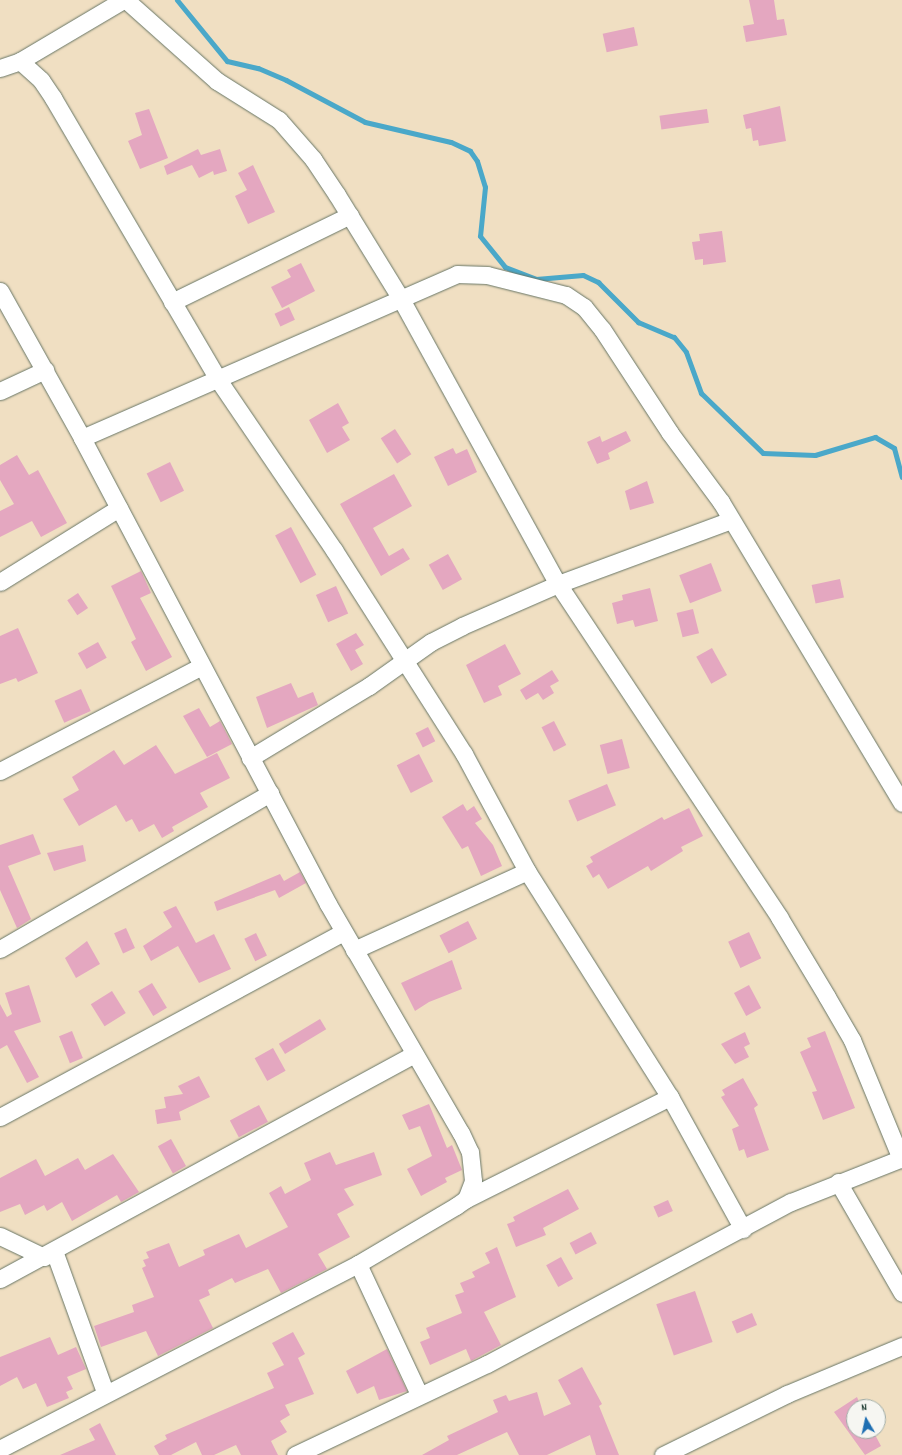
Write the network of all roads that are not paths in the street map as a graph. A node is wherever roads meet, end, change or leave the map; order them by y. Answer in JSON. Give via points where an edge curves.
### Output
{"nodes":[{"id":1,"x":124,"y":0,"type":"edge"},
{"id":2,"x":20,"y":61,"type":"junction"},
{"id":3,"x":0,"y":68,"type":"edge"},
{"id":4,"x":350,"y":215,"type":"junction"},
{"id":5,"x":0,"y":291,"type":"edge"},
{"id":6,"x":401,"y":299,"type":"junction"},
{"id":7,"x":172,"y":302,"type":"junction"},
{"id":8,"x":45,"y":370,"type":"junction"},
{"id":9,"x":217,"y":378,"type":"junction"},
{"id":10,"x":0,"y":391,"type":"edge"},
{"id":11,"x":82,"y":438,"type":"junction"},
{"id":12,"x":119,"y":508,"type":"junction"},
{"id":13,"x":731,"y":520,"type":"junction"},
{"id":14,"x":0,"y":582,"type":"edge"},
{"id":15,"x":558,"y":584,"type":"junction"},
{"id":16,"x":403,"y":660,"type":"junction"},
{"id":17,"x":200,"y":668,"type":"junction"},
{"id":18,"x":250,"y":758,"type":"junction"},
{"id":19,"x":0,"y":771,"type":"edge"},
{"id":20,"x":270,"y":793,"type":"junction"},
{"id":21,"x":902,"y":803,"type":"edge"},
{"id":22,"x":527,"y":871,"type":"junction"},
{"id":23,"x":343,"y":932,"type":"junction"},
{"id":24,"x":0,"y":949,"type":"edge"},
{"id":25,"x":354,"y":950,"type":"junction"},
{"id":26,"x":414,"y":1054,"type":"junction"},
{"id":27,"x":670,"y":1097,"type":"junction"},
{"id":28,"x":0,"y":1117,"type":"edge"},
{"id":29,"x":902,"y":1158,"type":"edge"},
{"id":30,"x":838,"y":1182,"type":"junction"},
{"id":31,"x":466,"y":1199,"type":"junction"},
{"id":32,"x":743,"y":1229,"type":"junction"},
{"id":33,"x":0,"y":1236,"type":"edge"},
{"id":34,"x":49,"y":1254,"type":"junction"},
{"id":35,"x":358,"y":1264,"type":"junction"},
{"id":36,"x":0,"y":1279,"type":"edge"},
{"id":37,"x":902,"y":1293,"type":"edge"},
{"id":38,"x":902,"y":1346,"type":"edge"},
{"id":39,"x":106,"y":1392,"type":"junction"},
{"id":40,"x":419,"y":1394,"type":"junction"},
{"id":41,"x":0,"y":1449,"type":"edge"},
{"id":42,"x":295,"y":1455,"type":"edge"},
{"id":43,"x":663,"y":1455,"type":"edge"}],
"edges":[{"from":1,"to":2,"type":"street"},
{"from":1,"to":4,"type":"street","via":[[217,81],[279,120],[313,159]]},
{"from":2,"to":3,"type":"street"},
{"from":2,"to":7,"type":"street","via":[[41,80],[53,98]]},
{"from":4,"to":6,"type":"street"},
{"from":4,"to":7,"type":"street"},
{"from":5,"to":8,"type":"street"},
{"from":6,"to":9,"type":"street"},
{"from":6,"to":13,"type":"street","via":[[436,282],[466,273],[554,290],[576,301],[591,314],[619,352]]},
{"from":6,"to":15,"type":"street"},
{"from":7,"to":9,"type":"street"},
{"from":8,"to":10,"type":"street"},
{"from":8,"to":11,"type":"street"},
{"from":9,"to":11,"type":"street"},
{"from":9,"to":16,"type":"street","via":[[334,550]]},
{"from":11,"to":12,"type":"street"},
{"from":12,"to":14,"type":"street"},
{"from":12,"to":17,"type":"street"},
{"from":13,"to":15,"type":"street"},
{"from":13,"to":21,"type":"street"},
{"from":15,"to":16,"type":"street","via":[[462,626]]},
{"from":15,"to":29,"type":"street","via":[[779,917],[827,997],[852,1040]]},
{"from":16,"to":18,"type":"street","via":[[369,686]]},
{"from":16,"to":22,"type":"street","via":[[464,754]]},
{"from":17,"to":18,"type":"street"},
{"from":17,"to":19,"type":"street"},
{"from":18,"to":20,"type":"street"},
{"from":20,"to":23,"type":"street"},
{"from":20,"to":24,"type":"street"},
{"from":22,"to":25,"type":"street"},
{"from":22,"to":27,"type":"street"},
{"from":23,"to":25,"type":"street"},
{"from":23,"to":28,"type":"street"},
{"from":25,"to":26,"type":"street"},
{"from":26,"to":31,"type":"street","via":[[470,1152],[474,1180]]},
{"from":26,"to":34,"type":"street"},
{"from":27,"to":31,"type":"street"},
{"from":27,"to":32,"type":"street"},
{"from":29,"to":30,"type":"street"},
{"from":30,"to":32,"type":"street","via":[[791,1202]]},
{"from":30,"to":37,"type":"street"},
{"from":31,"to":35,"type":"street"},
{"from":32,"to":40,"type":"street","via":[[588,1308],[487,1364]]},
{"from":33,"to":34,"type":"street"},
{"from":34,"to":36,"type":"street"},
{"from":34,"to":39,"type":"street"},
{"from":35,"to":39,"type":"street"},
{"from":35,"to":40,"type":"street"},
{"from":38,"to":43,"type":"street","via":[[787,1394]]},
{"from":39,"to":41,"type":"street"},
{"from":40,"to":42,"type":"street"}]}
